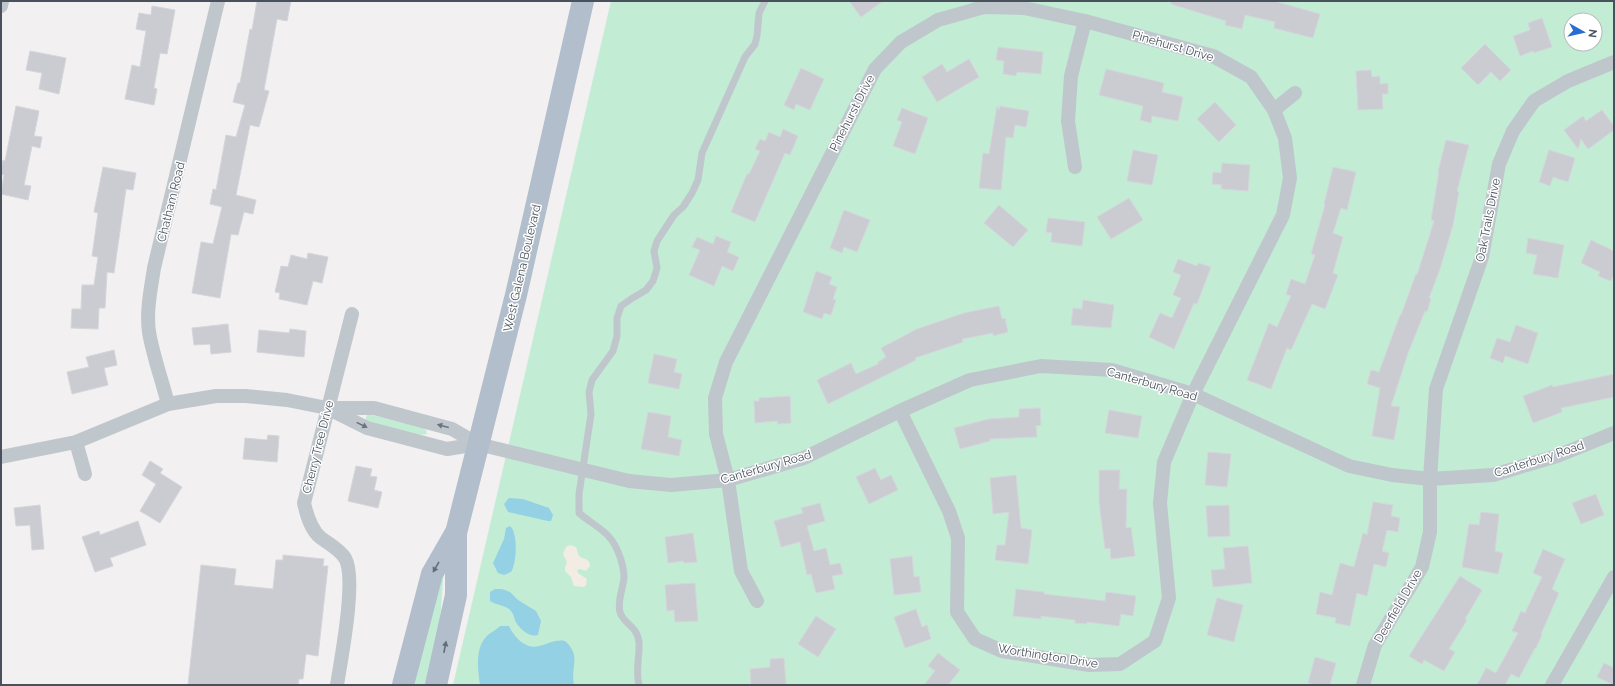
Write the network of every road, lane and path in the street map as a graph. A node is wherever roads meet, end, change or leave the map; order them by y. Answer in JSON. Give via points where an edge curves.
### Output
{"nodes":[{"id":1,"x":2,"y":1,"type":"edge"},
{"id":2,"x":218,"y":1,"type":"edge"},
{"id":3,"x":583,"y":1,"type":"edge"},
{"id":4,"x":765,"y":1,"type":"edge"},
{"id":5,"x":1,"y":6,"type":"edge"},
{"id":6,"x":1085,"y":21,"type":"junction"},
{"id":7,"x":1614,"y":62,"type":"edge"},
{"id":8,"x":1295,"y":93,"type":"dead end"},
{"id":9,"x":1274,"y":110,"type":"junction"},
{"id":10,"x":1075,"y":167,"type":"dead end"},
{"id":11,"x":352,"y":314,"type":"dead end"},
{"id":12,"x":1193,"y":394,"type":"junction"},
{"id":13,"x":168,"y":404,"type":"junction"},
{"id":14,"x":327,"y":408,"type":"junction"},
{"id":15,"x":900,"y":411,"type":"junction"},
{"id":16,"x":1614,"y":433,"type":"edge"},
{"id":17,"x":76,"y":442,"type":"junction"},
{"id":18,"x":478,"y":444,"type":"junction"},
{"id":19,"x":1,"y":457,"type":"edge"},
{"id":20,"x":582,"y":469,"type":"junction"},
{"id":21,"x":85,"y":474,"type":"dead end"},
{"id":22,"x":1430,"y":479,"type":"junction"},
{"id":23,"x":728,"y":480,"type":"junction"},
{"id":24,"x":456,"y":533,"type":"junction"},
{"id":25,"x":1614,"y":577,"type":"edge"},
{"id":26,"x":757,"y":601,"type":"dead end"},
{"id":27,"x":337,"y":685,"type":"edge"},
{"id":28,"x":403,"y":685,"type":"edge"},
{"id":29,"x":436,"y":685,"type":"edge"},
{"id":30,"x":639,"y":685,"type":"edge"},
{"id":31,"x":1363,"y":685,"type":"edge"},
{"id":32,"x":1552,"y":685,"type":"edge"}],
"edges":[{"from":1,"to":5,"type":"street"},
{"from":2,"to":13,"type":"street","name":"Chatham Road","via":[[154,268],[151,290],[149,331]]},
{"from":3,"to":18,"type":"main road","name":"West Galena Boulevard","via":[[516,295]]},
{"from":4,"to":20,"type":"lane","via":[[760,13],[755,44],[745,57],[702,153],[696,186],[657,241],[654,251],[657,268],[653,281],[646,290],[625,302],[619,310],[615,344],[589,387],[591,414]]},
{"from":6,"to":9,"type":"street","name":"Pinehurst Drive","via":[[1213,56],[1251,77]]},
{"from":6,"to":10,"type":"street","via":[[1071,76],[1068,121]]},
{"from":6,"to":23,"type":"street","name":"Pinehurst Drive","via":[[1024,8],[984,7],[938,20],[901,42],[875,69],[726,362],[715,398],[716,434]]},
{"from":7,"to":22,"type":"street","name":"Oak Trails Drive","via":[[1568,81],[1534,101],[1513,131],[1499,164],[1482,257],[1436,389]]},
{"from":8,"to":9,"type":"street"},
{"from":9,"to":12,"type":"street","name":"Pinehurst Drive","via":[[1285,138],[1290,178],[1283,215]]},
{"from":11,"to":14,"type":"street","name":"Cherry Tree Drive"},
{"from":12,"to":15,"type":"street","name":"Canterbury Road","via":[[1112,370],[1041,366],[970,380]]},
{"from":12,"to":15,"type":"street","name":"Worthington Drive","via":[[1164,462],[1160,503],[1169,598],[1155,641],[1120,664],[1089,665],[1002,651],[975,639],[957,612],[958,538],[949,511]]},
{"from":12,"to":22,"type":"street","name":"Canterbury Road","via":[[1349,466],[1392,475]]},
{"from":13,"to":14,"type":"street","via":[[216,396],[246,396],[287,400]]},
{"from":13,"to":17,"type":"street"},
{"from":18,"to":14,"type":"street","one_way":true,"via":[[452,429],[374,408]]},
{"from":14,"to":18,"type":"street","one_way":true,"via":[[367,428],[447,449]]},
{"from":14,"to":27,"type":"street","name":"Cherry Tree Drive","via":[[304,503],[312,527],[320,537],[338,550],[349,570],[350,587]]},
{"from":15,"to":23,"type":"street","name":"Canterbury Road","via":[[804,458]]},
{"from":16,"to":22,"type":"street","name":"Canterbury Road","via":[[1557,456],[1494,475]]},
{"from":17,"to":19,"type":"street"},
{"from":17,"to":21,"type":"street"},
{"from":18,"to":20,"type":"street","name":"Canterbury Road"},
{"from":18,"to":24,"type":"main road","name":"West Galena Boulevard"},
{"from":20,"to":23,"type":"street","name":"Canterbury Road","via":[[629,481],[670,485]]},
{"from":20,"to":30,"type":"lane","via":[[579,513],[605,532],[622,560],[624,580],[620,610],[623,618],[636,630],[638,637]]},
{"from":22,"to":31,"type":"street","name":"Deerfield Drive","via":[[1430,532],[1422,567],[1375,645]]},
{"from":23,"to":26,"type":"street","name":"Pinehurst Drive","via":[[741,571]]},
{"from":24,"to":28,"type":"main road","name":"West Galena Boulevard","one_way":true,"via":[[432,574]]},
{"from":29,"to":24,"type":"main road","name":"West Galena Boulevard","one_way":true,"via":[[456,594]]},
{"from":25,"to":32,"type":"street"}]}
